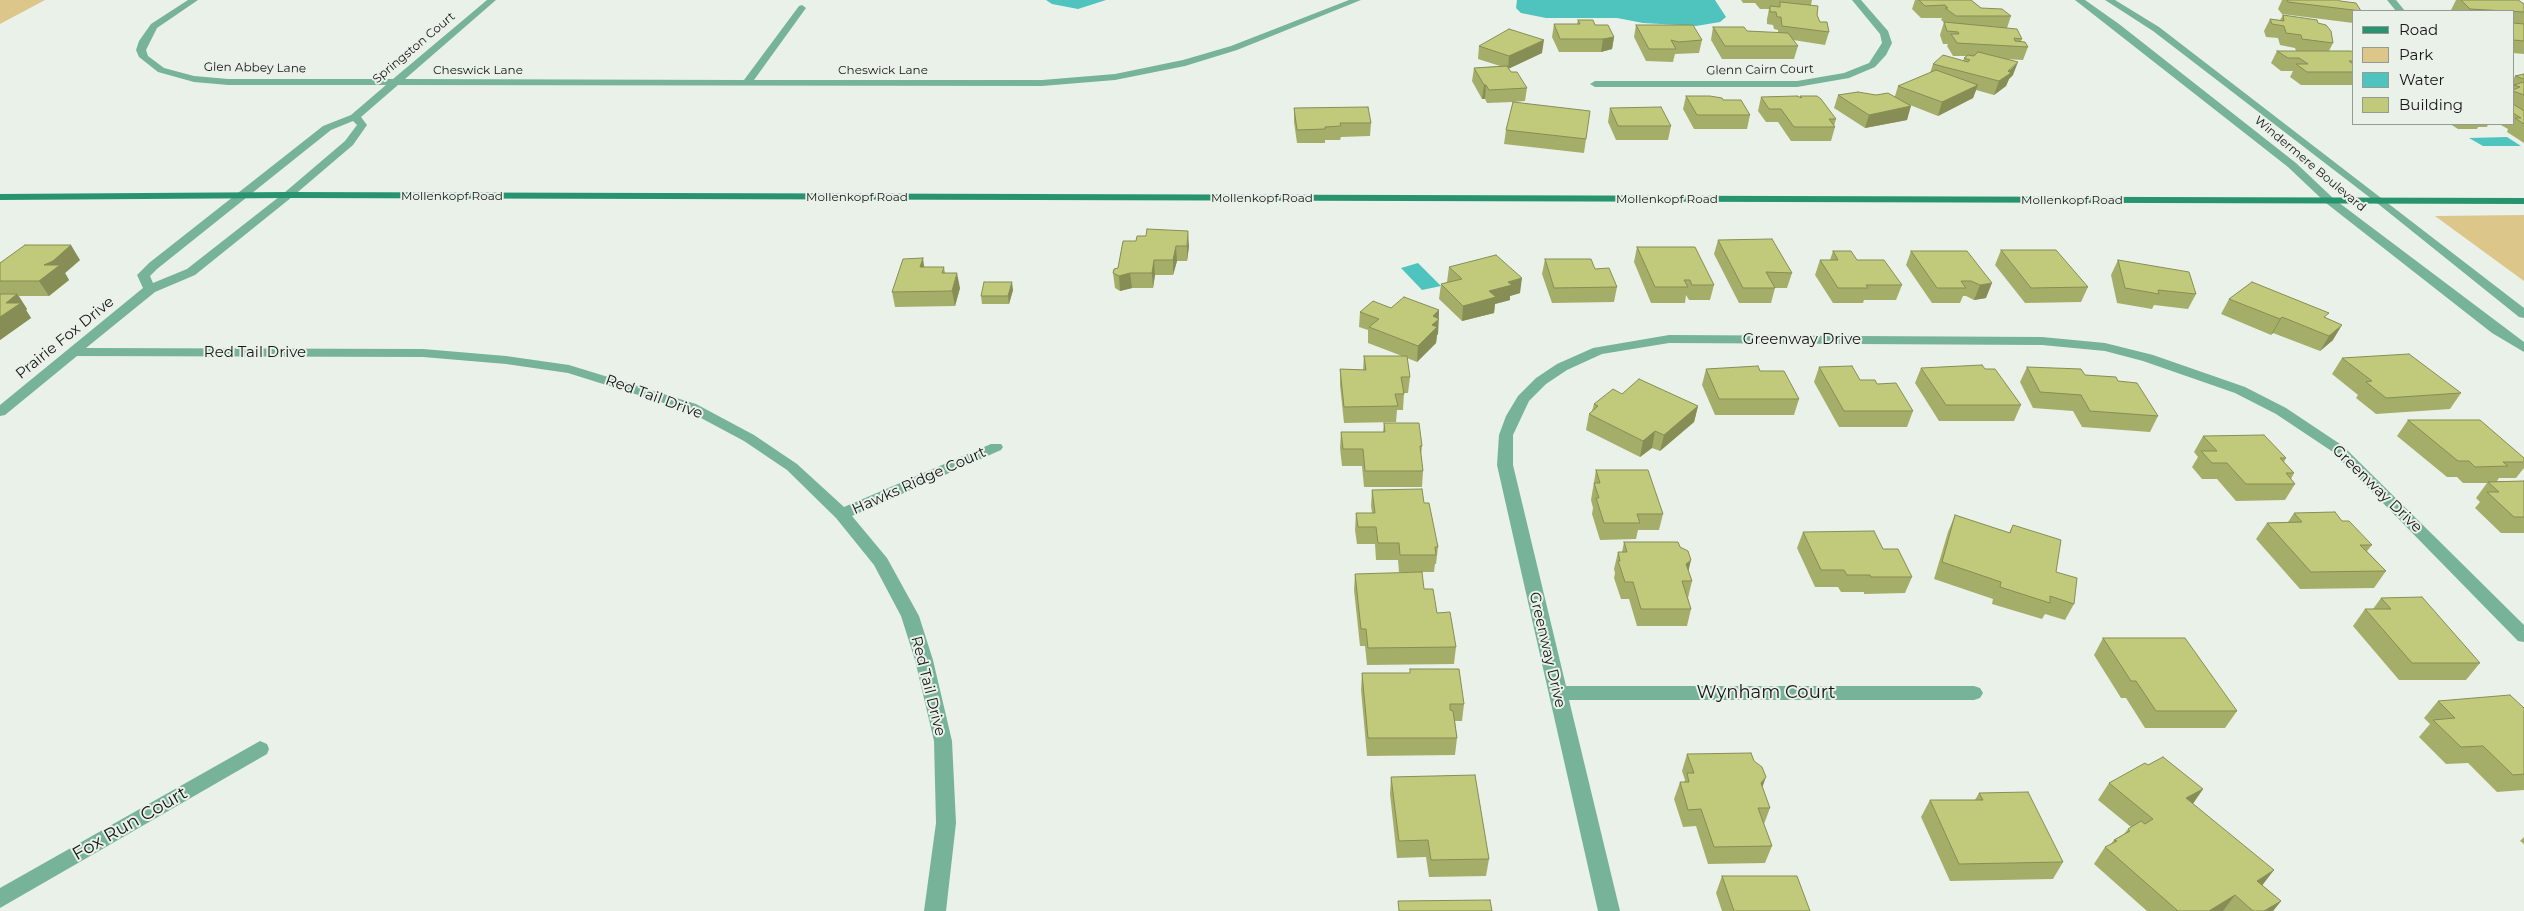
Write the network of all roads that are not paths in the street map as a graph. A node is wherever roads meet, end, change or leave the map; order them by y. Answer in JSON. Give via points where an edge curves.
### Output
{"nodes":[{"id":1,"x":194,"y":0,"type":"edge"},
{"id":2,"x":492,"y":0,"type":"edge"},
{"id":3,"x":1357,"y":0,"type":"edge"},
{"id":4,"x":1856,"y":0,"type":"edge"},
{"id":5,"x":2079,"y":0,"type":"edge"},
{"id":6,"x":2109,"y":0,"type":"edge"},
{"id":7,"x":2391,"y":0,"type":"edge"},
{"id":8,"x":802,"y":8,"type":"dead end"},
{"id":9,"x":2400,"y":10,"type":"edge"},
{"id":10,"x":395,"y":82,"type":"junction"},
{"id":11,"x":747,"y":83,"type":"junction"},
{"id":12,"x":1595,"y":84,"type":"dead end"},
{"id":13,"x":355,"y":117,"type":"junction"},
{"id":14,"x":241,"y":195,"type":"junction"},
{"id":15,"x":288,"y":195,"type":"junction"},
{"id":16,"x":0,"y":196,"type":"edge"},
{"id":17,"x":2330,"y":201,"type":"junction"},
{"id":18,"x":2381,"y":201,"type":"junction"},
{"id":19,"x":2524,"y":201,"type":"edge"},
{"id":20,"x":150,"y":289,"type":"junction"},
{"id":21,"x":2524,"y":314,"type":"edge"},
{"id":22,"x":2524,"y":348,"type":"edge"},
{"id":23,"x":72,"y":352,"type":"junction"},
{"id":24,"x":0,"y":412,"type":"edge"},
{"id":25,"x":996,"y":447,"type":"dead end"},
{"id":26,"x":842,"y":514,"type":"junction"},
{"id":27,"x":2524,"y":636,"type":"edge"},
{"id":28,"x":1557,"y":693,"type":"junction"},
{"id":29,"x":1974,"y":693,"type":"dead end"},
{"id":30,"x":260,"y":749,"type":"dead end"},
{"id":31,"x":0,"y":899,"type":"edge"},
{"id":32,"x":936,"y":911,"type":"edge"},
{"id":33,"x":1609,"y":911,"type":"edge"}],
"edges":[{"from":1,"to":10,"type":"street","name":"Glen Abbey Lane","via":[[154,26],[144,42],[144,56],[161,70],[194,79],[228,82]]},
{"from":2,"to":10,"type":"street","name":"Springston Court"},
{"from":3,"to":11,"type":"street","name":"Cheswick Lane","via":[[1234,48],[1185,63],[1115,77],[1042,83]]},
{"from":4,"to":12,"type":"street","name":"Glenn Cairn Court","via":[[1885,34],[1887,43],[1872,65],[1846,76],[1791,84]]},
{"from":5,"to":17,"type":"street","name":"Windermere Boulevard","via":[[2292,165]]},
{"from":6,"to":18,"type":"street","name":"Windermere Boulevard","via":[[2156,29]]},
{"from":7,"to":9,"type":"street"},
{"from":8,"to":11,"type":"street"},
{"from":10,"to":11,"type":"street","name":"Cheswick Lane"},
{"from":10,"to":13,"type":"street","name":"Springston Court"},
{"from":13,"to":14,"type":"street","name":"Springston Court","via":[[327,128]]},
{"from":13,"to":15,"type":"street","via":[[362,125],[348,143]]},
{"from":14,"to":15,"type":"street","name":"Mollenkopf Road"},
{"from":14,"to":16,"type":"street","name":"Mollenkopf Road"},
{"from":14,"to":20,"type":"street","via":[[143,275]]},
{"from":15,"to":17,"type":"street","name":"Mollenkopf Road"},
{"from":15,"to":20,"type":"street","name":"Prairie Fox Drive","via":[[191,272]]},
{"from":17,"to":18,"type":"street","name":"Mollenkopf Road"},
{"from":17,"to":22,"type":"street","name":"Windermere Boulevard"},
{"from":18,"to":19,"type":"street","name":"Mollenkopf Road"},
{"from":18,"to":21,"type":"street","name":"Windermere Boulevard"},
{"from":20,"to":23,"type":"street","name":"Prairie Fox Drive"},
{"from":23,"to":24,"type":"street","name":"Prairie Fox Drive"},
{"from":23,"to":26,"type":"street","name":"Red Tail Drive","via":[[423,353],[506,360],[569,370],[691,407],[749,438],[792,467]]},
{"from":25,"to":26,"type":"street","name":"Hawks Ridge Court"},
{"from":26,"to":32,"type":"street","name":"Red Tail Drive","via":[[880,562],[910,616],[924,660],[943,741],[946,823]]},
{"from":27,"to":28,"type":"street","name":"Greenway Drive","via":[[2338,449],[2281,411],[2240,390],[2195,373],[2105,347],[2069,342],[1669,340],[1613,347],[1562,367],[1523,399],[1506,435],[1505,465]]},
{"from":28,"to":29,"type":"street","name":"Wynham Court"},
{"from":28,"to":33,"type":"street","name":"Greenway Drive"},
{"from":30,"to":31,"type":"street","name":"Fox Run Court"}]}
